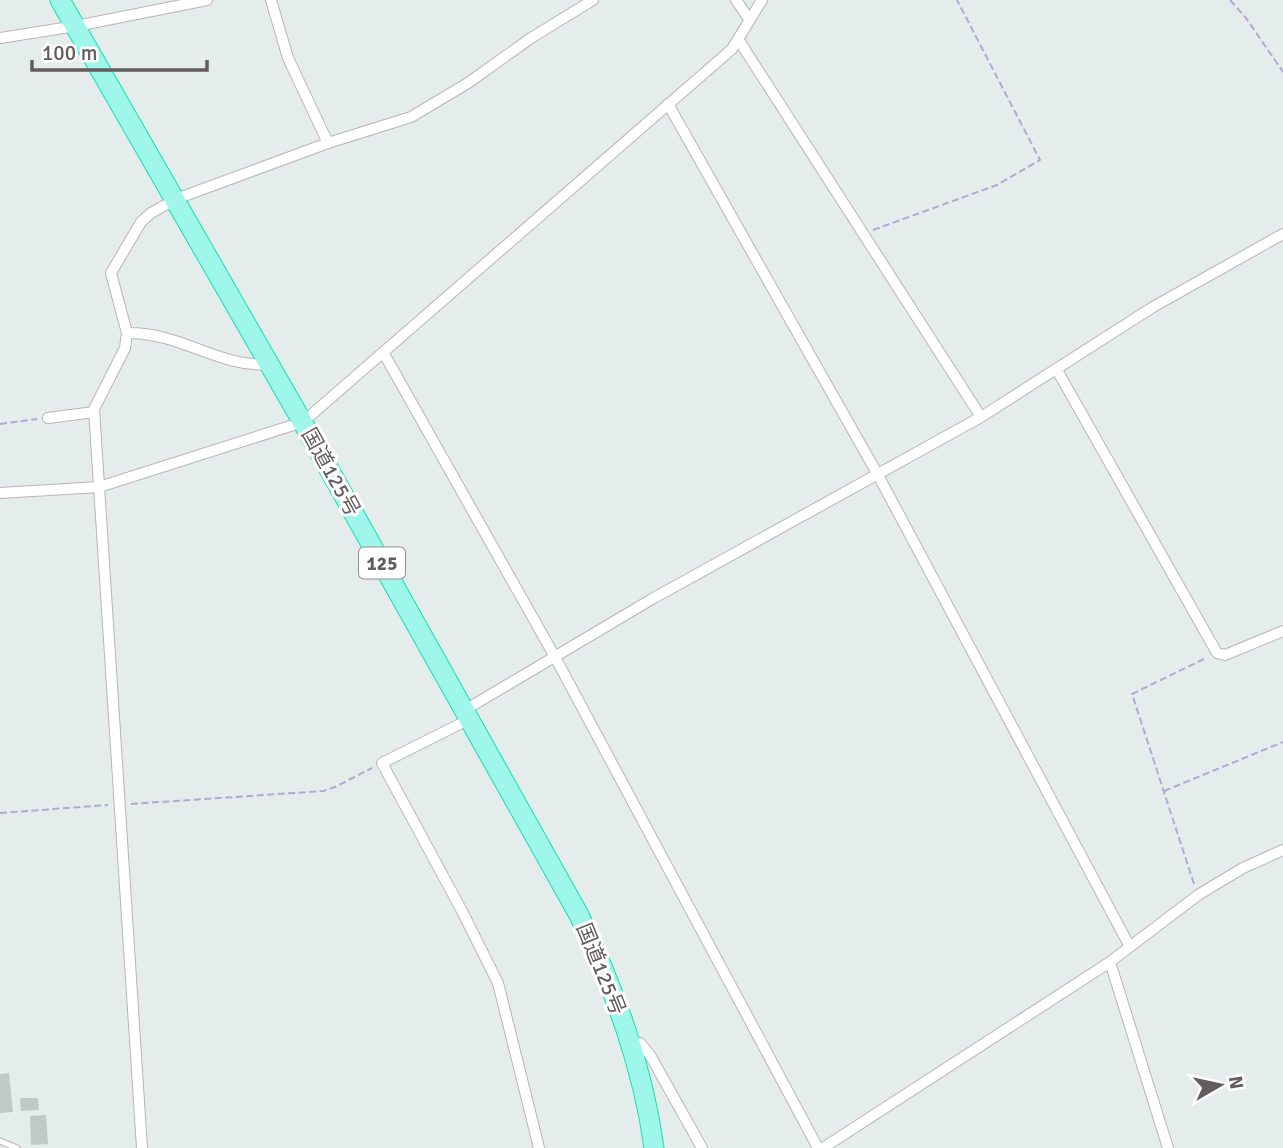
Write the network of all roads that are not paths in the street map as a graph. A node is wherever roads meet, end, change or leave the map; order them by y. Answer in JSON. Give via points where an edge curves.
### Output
{"nodes":[{"id":1,"x":60,"y":0,"type":"edge"},
{"id":2,"x":207,"y":0,"type":"edge"},
{"id":3,"x":271,"y":0,"type":"edge"},
{"id":4,"x":593,"y":0,"type":"edge"},
{"id":5,"x":736,"y":0,"type":"edge"},
{"id":6,"x":762,"y":0,"type":"edge"},
{"id":7,"x":749,"y":19,"type":"junction"},
{"id":8,"x":76,"y":26,"type":"junction"},
{"id":9,"x":0,"y":38,"type":"edge"},
{"id":10,"x":738,"y":39,"type":"junction"},
{"id":11,"x":668,"y":104,"type":"junction"},
{"id":12,"x":328,"y":144,"type":"junction"},
{"id":13,"x":176,"y":200,"type":"junction"},
{"id":14,"x":1283,"y":234,"type":"edge"},
{"id":15,"x":127,"y":333,"type":"junction"},
{"id":16,"x":383,"y":352,"type":"junction"},
{"id":17,"x":270,"y":364,"type":"junction"},
{"id":18,"x":1057,"y":370,"type":"junction"},
{"id":19,"x":94,"y":412,"type":"junction"},
{"id":20,"x":981,"y":417,"type":"junction"},
{"id":21,"x":48,"y":418,"type":"road end"},
{"id":22,"x":303,"y":422,"type":"junction"},
{"id":23,"x":878,"y":475,"type":"junction"},
{"id":24,"x":99,"y":487,"type":"junction"},
{"id":25,"x":0,"y":493,"type":"edge"},
{"id":26,"x":1283,"y":631,"type":"edge"},
{"id":27,"x":555,"y":657,"type":"junction"},
{"id":28,"x":467,"y":714,"type":"junction"},
{"id":29,"x":1283,"y":850,"type":"edge"},
{"id":30,"x":1130,"y":947,"type":"junction"},
{"id":31,"x":1110,"y":962,"type":"junction"},
{"id":32,"x":630,"y":1043,"type":"junction"},
{"id":33,"x":0,"y":1141,"type":"edge"},
{"id":34,"x":17,"y":1148,"type":"edge"},
{"id":35,"x":142,"y":1148,"type":"edge"},
{"id":36,"x":539,"y":1148,"type":"edge"},
{"id":37,"x":654,"y":1148,"type":"edge"},
{"id":38,"x":702,"y":1148,"type":"edge"},
{"id":39,"x":820,"y":1148,"type":"edge"},
{"id":40,"x":1168,"y":1148,"type":"edge"}],
"edges":[{"from":1,"to":8,"type":"highway","name":"国道125号","number":"125"},
{"from":2,"to":8,"type":"street"},
{"from":3,"to":12,"type":"street","via":[[288,58]]},
{"from":4,"to":12,"type":"street","via":[[411,117]]},
{"from":5,"to":7,"type":"street"},
{"from":6,"to":7,"type":"street"},
{"from":7,"to":10,"type":"street"},
{"from":8,"to":9,"type":"street"},
{"from":8,"to":13,"type":"highway","name":"国道125号","number":"125"},
{"from":10,"to":11,"type":"street"},
{"from":10,"to":20,"type":"street"},
{"from":11,"to":16,"type":"street"},
{"from":11,"to":23,"type":"street"},
{"from":12,"to":13,"type":"street"},
{"from":13,"to":15,"type":"street","via":[[141,222],[111,273]]},
{"from":13,"to":17,"type":"highway","name":"国道125号","number":"125"},
{"from":14,"to":18,"type":"street","via":[[1153,307]]},
{"from":15,"to":17,"type":"street","via":[[173,339],[243,364]]},
{"from":15,"to":19,"type":"street","via":[[125,348]]},
{"from":16,"to":22,"type":"street"},
{"from":16,"to":27,"type":"street"},
{"from":17,"to":22,"type":"highway","name":"国道125号","number":"125"},
{"from":18,"to":20,"type":"street"},
{"from":18,"to":26,"type":"street","via":[[1217,653],[1226,655]]},
{"from":19,"to":21,"type":"street"},
{"from":19,"to":24,"type":"street"},
{"from":20,"to":23,"type":"street"},
{"from":22,"to":24,"type":"street"},
{"from":22,"to":28,"type":"highway","name":"国道125号","number":"125"},
{"from":23,"to":27,"type":"street","via":[[704,569]]},
{"from":23,"to":30,"type":"street"},
{"from":24,"to":25,"type":"street"},
{"from":24,"to":35,"type":"street"},
{"from":27,"to":28,"type":"street"},
{"from":27,"to":39,"type":"street"},
{"from":28,"to":32,"type":"highway","name":"国道125号","number":"125","via":[[579,915]]},
{"from":28,"to":36,"type":"street","via":[[382,763],[498,983]]},
{"from":29,"to":30,"type":"street","via":[[1198,895]]},
{"from":30,"to":31,"type":"street"},
{"from":31,"to":39,"type":"street"},
{"from":31,"to":40,"type":"street"},
{"from":32,"to":37,"type":"highway","name":"国道125号","number":"125"},
{"from":32,"to":38,"type":"street","via":[[640,1042],[650,1055]]},
{"from":33,"to":34,"type":"lane"}]}
